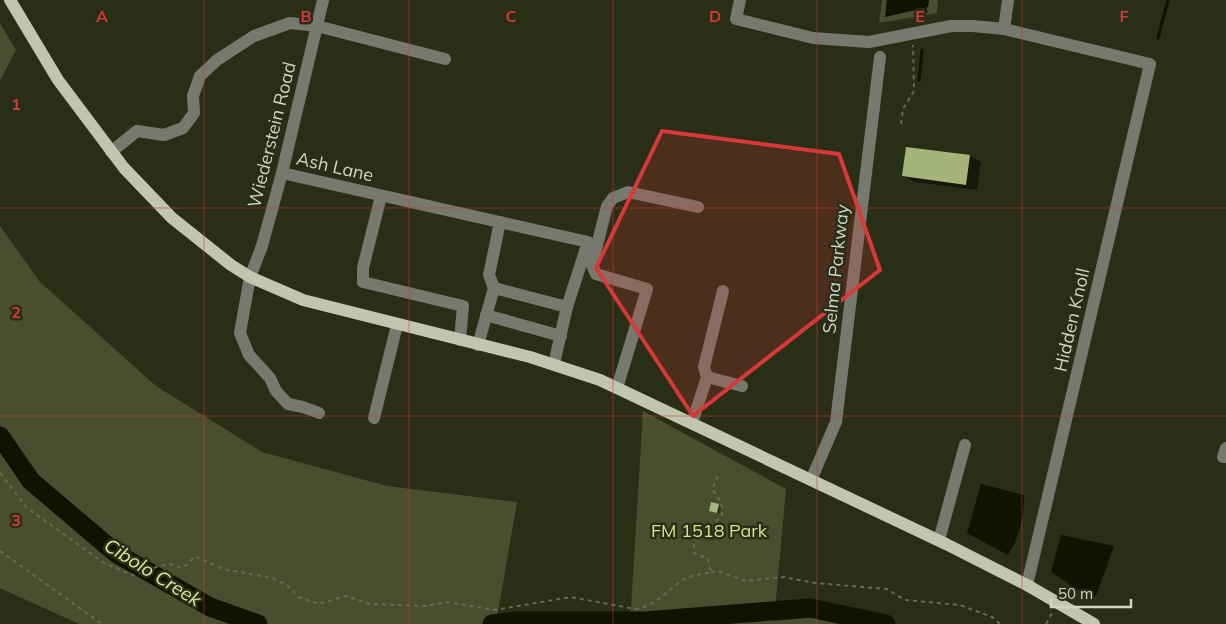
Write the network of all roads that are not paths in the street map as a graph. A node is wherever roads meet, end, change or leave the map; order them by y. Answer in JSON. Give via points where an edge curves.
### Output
{"nodes":[{"id":1,"x":10,"y":0,"type":"edge"},
{"id":2,"x":323,"y":0,"type":"edge"},
{"id":3,"x":740,"y":0,"type":"edge"},
{"id":4,"x":1008,"y":0,"type":"edge"},
{"id":5,"x":317,"y":26,"type":"junction"},
{"id":6,"x":1004,"y":29,"type":"junction"},
{"id":7,"x":880,"y":57,"type":"dead end"},
{"id":8,"x":446,"y":59,"type":"dead end"},
{"id":9,"x":111,"y":152,"type":"junction"},
{"id":10,"x":282,"y":173,"type":"junction"},
{"id":11,"x":381,"y":196,"type":"junction"},
{"id":12,"x":698,"y":207,"type":"dead end"},
{"id":13,"x":500,"y":222,"type":"junction"},
{"id":14,"x":250,"y":277,"type":"junction"},
{"id":15,"x":494,"y":288,"type":"junction"},
{"id":16,"x":723,"y":291,"type":"dead end"},
{"id":17,"x":567,"y":307,"type":"junction"},
{"id":18,"x":486,"y":315,"type":"junction"},
{"id":19,"x":397,"y":325,"type":"junction"},
{"id":20,"x":561,"y":336,"type":"junction"},
{"id":21,"x":460,"y":340,"type":"junction"},
{"id":22,"x":478,"y":344,"type":"junction"},
{"id":23,"x":554,"y":364,"type":"junction"},
{"id":24,"x":707,"y":377,"type":"junction"},
{"id":25,"x":742,"y":386,"type":"dead end"},
{"id":26,"x":617,"y":388,"type":"junction"},
{"id":27,"x":319,"y":413,"type":"dead end"},
{"id":28,"x":374,"y":418,"type":"dead end"},
{"id":29,"x":692,"y":422,"type":"junction"},
{"id":30,"x":965,"y":445,"type":"dead end"},
{"id":31,"x":811,"y":480,"type":"junction"},
{"id":32,"x":939,"y":540,"type":"junction"},
{"id":33,"x":1027,"y":585,"type":"junction"},
{"id":34,"x":1094,"y":624,"type":"edge"}],
"edges":[{"from":1,"to":9,"type":"main road","via":[[58,80]]},
{"from":2,"to":5,"type":"street","name":"Wiederstein Road"},
{"from":3,"to":6,"type":"street","via":[[736,19],[813,38],[869,42],[951,26]]},
{"from":4,"to":6,"type":"street"},
{"from":5,"to":8,"type":"street"},
{"from":5,"to":9,"type":"street","via":[[290,23],[254,36],[217,60],[200,76],[193,96],[194,113],[184,128],[164,135],[137,131]]},
{"from":5,"to":10,"type":"street","name":"Wiederstein Road"},
{"from":6,"to":33,"type":"street","name":"Hidden Knoll","via":[[1150,64]]},
{"from":7,"to":31,"type":"street","name":"Selma Parkway","via":[[836,422]]},
{"from":9,"to":14,"type":"main road","via":[[172,218]]},
{"from":10,"to":11,"type":"street","name":"Ash Lane"},
{"from":10,"to":14,"type":"street","name":"Wiederstein Road"},
{"from":11,"to":13,"type":"street","name":"Ash Lane"},
{"from":11,"to":21,"type":"street","via":[[363,268],[363,282],[463,306]]},
{"from":12,"to":26,"type":"street","via":[[628,192],[613,198],[607,206],[592,265],[596,274],[647,289]]},
{"from":13,"to":15,"type":"street","via":[[489,274]]},
{"from":13,"to":17,"type":"street","name":"Ash Lane","via":[[588,242]]},
{"from":14,"to":19,"type":"main road","via":[[303,300]]},
{"from":14,"to":27,"type":"street","name":"Wiederstein Road","via":[[240,333],[249,355],[288,404]]},
{"from":15,"to":17,"type":"street"},
{"from":15,"to":18,"type":"street"},
{"from":16,"to":24,"type":"street","via":[[704,367]]},
{"from":17,"to":20,"type":"street"},
{"from":18,"to":20,"type":"street"},
{"from":18,"to":22,"type":"street"},
{"from":19,"to":21,"type":"main road"},
{"from":19,"to":28,"type":"street"},
{"from":20,"to":23,"type":"street"},
{"from":21,"to":22,"type":"main road"},
{"from":22,"to":23,"type":"main road"},
{"from":23,"to":26,"type":"main road"},
{"from":24,"to":25,"type":"street"},
{"from":24,"to":29,"type":"street"},
{"from":26,"to":29,"type":"main road"},
{"from":29,"to":31,"type":"main road"},
{"from":30,"to":32,"type":"street"},
{"from":31,"to":32,"type":"main road"},
{"from":32,"to":33,"type":"main road"},
{"from":33,"to":34,"type":"main road"}]}
